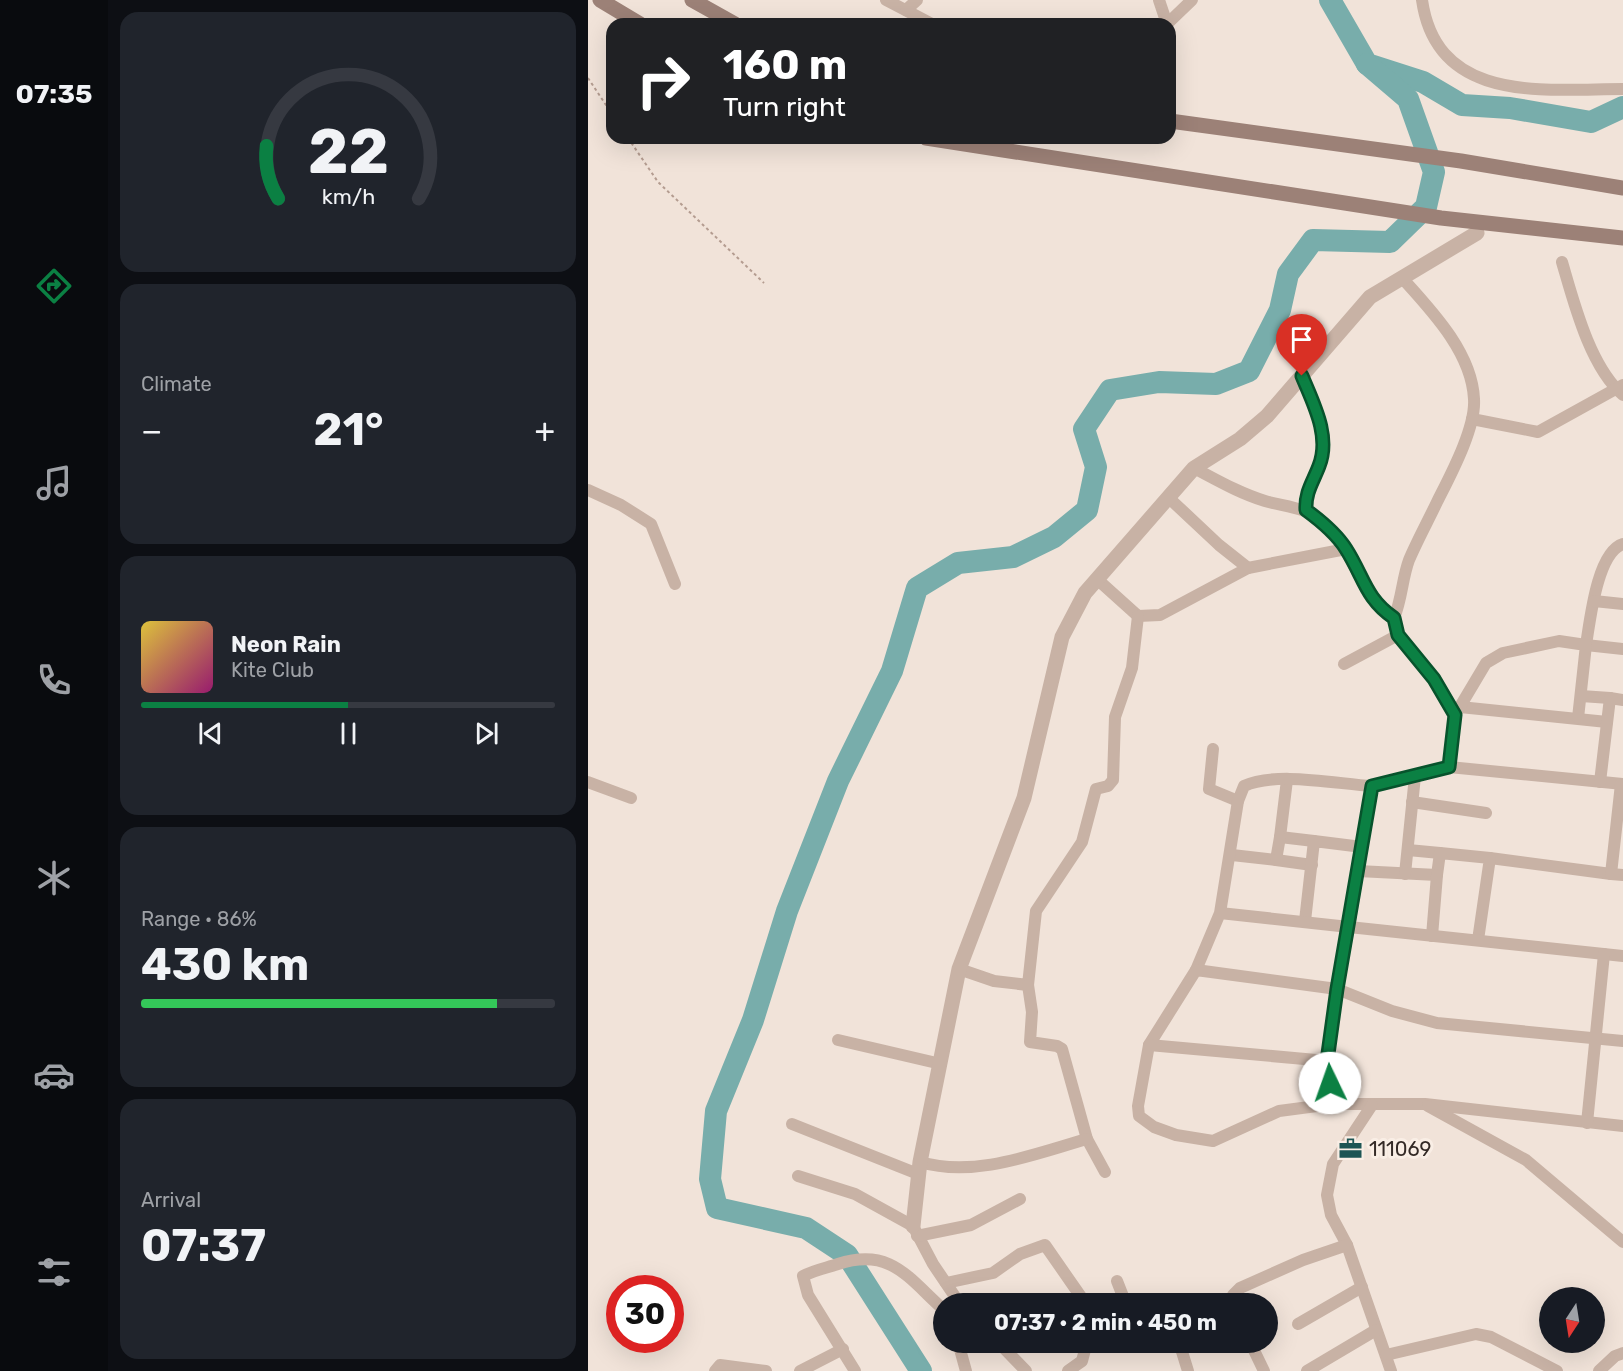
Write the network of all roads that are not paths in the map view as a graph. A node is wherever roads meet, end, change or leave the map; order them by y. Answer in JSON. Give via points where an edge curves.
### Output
{"nodes":[{"id":1,"x":600,"y":0,"type":"edge"},
{"id":2,"x":692,"y":0,"type":"edge"},
{"id":3,"x":886,"y":0,"type":"edge"},
{"id":4,"x":917,"y":0,"type":"edge"},
{"id":5,"x":1159,"y":0,"type":"edge"},
{"id":6,"x":1192,"y":0,"type":"edge"},
{"id":7,"x":1422,"y":0,"type":"edge"},
{"id":8,"x":906,"y":10,"type":"junction"},
{"id":9,"x":630,"y":18,"type":"edge"},
{"id":10,"x":724,"y":18,"type":"edge"},
{"id":11,"x":921,"y":18,"type":"edge"},
{"id":12,"x":1165,"y":18,"type":"edge"},
{"id":13,"x":1173,"y":18,"type":"edge"},
{"id":14,"x":1623,"y":89,"type":"edge"},
{"id":15,"x":1176,"y":122,"type":"edge"},
{"id":16,"x":965,"y":144,"type":"edge"},
{"id":17,"x":1623,"y":188,"type":"edge"},
{"id":18,"x":1477,"y":233,"type":"dead end"},
{"id":19,"x":1623,"y":238,"type":"edge"},
{"id":20,"x":1562,"y":262,"type":"dead end"},
{"id":21,"x":1403,"y":279,"type":"junction"},
{"id":22,"x":1302,"y":376,"type":"junction"},
{"id":23,"x":1621,"y":390,"type":"edge"},
{"id":24,"x":1472,"y":419,"type":"junction"},
{"id":25,"x":1194,"y":468,"type":"junction"},
{"id":26,"x":588,"y":490,"type":"edge"},
{"id":27,"x":1170,"y":499,"type":"junction"},
{"id":28,"x":1306,"y":510,"type":"junction"},
{"id":29,"x":1623,"y":544,"type":"edge"},
{"id":30,"x":1346,"y":549,"type":"junction"},
{"id":31,"x":1248,"y":568,"type":"junction"},
{"id":32,"x":1098,"y":580,"type":"junction"},
{"id":33,"x":675,"y":584,"type":"dead end"},
{"id":34,"x":1594,"y":601,"type":"junction"},
{"id":35,"x":1623,"y":604,"type":"edge"},
{"id":36,"x":1137,"y":616,"type":"junction"},
{"id":37,"x":1394,"y":618,"type":"junction"},
{"id":38,"x":1398,"y":635,"type":"junction"},
{"id":39,"x":1586,"y":645,"type":"junction"},
{"id":40,"x":1623,"y":650,"type":"edge"},
{"id":41,"x":1344,"y":664,"type":"dead end"},
{"id":42,"x":1581,"y":696,"type":"junction"},
{"id":43,"x":1610,"y":698,"type":"junction"},
{"id":44,"x":1623,"y":700,"type":"edge"},
{"id":45,"x":1458,"y":711,"type":"junction"},
{"id":46,"x":1578,"y":718,"type":"junction"},
{"id":47,"x":1607,"y":722,"type":"junction"},
{"id":48,"x":1213,"y":749,"type":"dead end"},
{"id":49,"x":1449,"y":767,"type":"junction"},
{"id":50,"x":1415,"y":776,"type":"junction"},
{"id":51,"x":1287,"y":780,"type":"junction"},
{"id":52,"x":588,"y":782,"type":"edge"},
{"id":53,"x":1600,"y":782,"type":"junction"},
{"id":54,"x":1622,"y":784,"type":"edge"},
{"id":55,"x":1372,"y":786,"type":"junction"},
{"id":56,"x":631,"y":798,"type":"dead end"},
{"id":57,"x":1238,"y":801,"type":"junction"},
{"id":58,"x":1412,"y":802,"type":"junction"},
{"id":59,"x":1486,"y":813,"type":"dead end"},
{"id":60,"x":1280,"y":837,"type":"junction"},
{"id":61,"x":1314,"y":842,"type":"junction"},
{"id":62,"x":1362,"y":847,"type":"junction"},
{"id":63,"x":1408,"y":850,"type":"junction"},
{"id":64,"x":1440,"y":853,"type":"junction"},
{"id":65,"x":1232,"y":855,"type":"junction"},
{"id":66,"x":1490,"y":858,"type":"junction"},
{"id":67,"x":1276,"y":860,"type":"junction"},
{"id":68,"x":1312,"y":865,"type":"junction"},
{"id":69,"x":1358,"y":871,"type":"junction"},
{"id":70,"x":1405,"y":874,"type":"junction"},
{"id":71,"x":1437,"y":875,"type":"junction"},
{"id":72,"x":1617,"y":875,"type":"edge"},
{"id":73,"x":1220,"y":913,"type":"junction"},
{"id":74,"x":1305,"y":921,"type":"junction"},
{"id":75,"x":1349,"y":927,"type":"junction"},
{"id":76,"x":1431,"y":936,"type":"junction"},
{"id":77,"x":1478,"y":940,"type":"junction"},
{"id":78,"x":1605,"y":954,"type":"junction"},
{"id":79,"x":1623,"y":956,"type":"edge"},
{"id":80,"x":959,"y":969,"type":"junction"},
{"id":81,"x":1196,"y":970,"type":"junction"},
{"id":82,"x":1028,"y":985,"type":"junction"},
{"id":83,"x":1337,"y":989,"type":"junction"},
{"id":84,"x":1596,"y":1039,"type":"junction"},
{"id":85,"x":838,"y":1041,"type":"dead end"},
{"id":86,"x":1623,"y":1041,"type":"edge"},
{"id":87,"x":1149,"y":1045,"type":"junction"},
{"id":88,"x":1327,"y":1061,"type":"junction"},
{"id":89,"x":941,"y":1064,"type":"junction"},
{"id":90,"x":1332,"y":1104,"type":"junction"},
{"id":91,"x":1425,"y":1104,"type":"junction"},
{"id":92,"x":1372,"y":1105,"type":"junction"},
{"id":93,"x":1587,"y":1123,"type":"junction"},
{"id":94,"x":792,"y":1124,"type":"dead end"},
{"id":95,"x":1623,"y":1126,"type":"edge"},
{"id":96,"x":1087,"y":1138,"type":"junction"},
{"id":97,"x":919,"y":1168,"type":"junction"},
{"id":98,"x":1105,"y":1172,"type":"dead end"},
{"id":99,"x":798,"y":1176,"type":"dead end"},
{"id":100,"x":1020,"y":1199,"type":"dead end"},
{"id":101,"x":915,"y":1231,"type":"junction"},
{"id":102,"x":1623,"y":1242,"type":"edge"},
{"id":103,"x":1347,"y":1245,"type":"junction"},
{"id":104,"x":1117,"y":1281,"type":"dead end"},
{"id":105,"x":946,"y":1283,"type":"junction"},
{"id":106,"x":1362,"y":1287,"type":"junction"},
{"id":107,"x":953,"y":1293,"type":"edge"},
{"id":108,"x":1078,"y":1293,"type":"edge"},
{"id":109,"x":1122,"y":1293,"type":"edge"},
{"id":110,"x":1235,"y":1293,"type":"edge"},
{"id":111,"x":933,"y":1300,"type":"edge"},
{"id":112,"x":1299,"y":1324,"type":"dead end"},
{"id":113,"x":1376,"y":1330,"type":"junction"},
{"id":114,"x":843,"y":1349,"type":"junction"},
{"id":115,"x":961,"y":1353,"type":"edge"},
{"id":116,"x":1009,"y":1353,"type":"edge"},
{"id":117,"x":1084,"y":1353,"type":"edge"},
{"id":118,"x":1182,"y":1353,"type":"edge"},
{"id":119,"x":1255,"y":1353,"type":"edge"},
{"id":120,"x":1623,"y":1353,"type":"edge"},
{"id":121,"x":1386,"y":1355,"type":"junction"},
{"id":122,"x":715,"y":1371,"type":"edge"},
{"id":123,"x":766,"y":1371,"type":"edge"},
{"id":124,"x":800,"y":1371,"type":"edge"},
{"id":125,"x":855,"y":1371,"type":"edge"},
{"id":126,"x":966,"y":1371,"type":"edge"},
{"id":127,"x":1026,"y":1371,"type":"edge"},
{"id":128,"x":1068,"y":1371,"type":"edge"},
{"id":129,"x":1188,"y":1371,"type":"edge"},
{"id":130,"x":1264,"y":1371,"type":"edge"},
{"id":131,"x":1307,"y":1371,"type":"edge"},
{"id":132,"x":1391,"y":1371,"type":"edge"},
{"id":133,"x":1557,"y":1371,"type":"edge"},
{"id":134,"x":1599,"y":1371,"type":"edge"}],
"edges":[{"from":1,"to":9,"type":"main road"},
{"from":2,"to":10,"type":"main road"},
{"from":3,"to":8,"type":"street"},
{"from":4,"to":8,"type":"street"},
{"from":5,"to":12,"type":"street"},
{"from":6,"to":13,"type":"street"},
{"from":7,"to":14,"type":"street","via":[[1439,45],[1455,64],[1480,79],[1516,89]]},
{"from":8,"to":11,"type":"street"},
{"from":15,"to":17,"type":"main road"},
{"from":16,"to":19,"type":"main road","via":[[1441,218]]},
{"from":18,"to":21,"type":"street"},
{"from":20,"to":23,"type":"street","via":[[1591,349]]},
{"from":21,"to":22,"type":"street","via":[[1370,297]]},
{"from":21,"to":24,"type":"street","via":[[1434,314],[1467,368],[1474,401]]},
{"from":22,"to":25,"type":"street","via":[[1267,416],[1240,439]]},
{"from":22,"to":28,"type":"street","via":[[1319,417],[1322,442],[1322,456],[1305,497]]},
{"from":23,"to":24,"type":"street","via":[[1538,432]]},
{"from":24,"to":37,"type":"street","via":[[1409,561]]},
{"from":25,"to":27,"type":"street"},
{"from":25,"to":28,"type":"street","via":[[1232,489]]},
{"from":26,"to":33,"type":"street","via":[[651,524]]},
{"from":27,"to":31,"type":"street"},
{"from":27,"to":32,"type":"street"},
{"from":28,"to":30,"type":"street","via":[[1324,523]]},
{"from":29,"to":34,"type":"street","via":[[1608,557]]},
{"from":30,"to":31,"type":"street"},
{"from":30,"to":37,"type":"street","via":[[1368,594]]},
{"from":31,"to":36,"type":"street","via":[[1160,615]]},
{"from":32,"to":36,"type":"street"},
{"from":32,"to":80,"type":"street","via":[[1085,593],[1062,637],[1024,798]]},
{"from":34,"to":35,"type":"street"},
{"from":34,"to":39,"type":"street"},
{"from":36,"to":82,"type":"street","via":[[1132,668],[1115,717],[1113,780],[1096,789],[1082,842],[1036,910]]},
{"from":37,"to":38,"type":"street"},
{"from":38,"to":41,"type":"street"},
{"from":38,"to":45,"type":"street"},
{"from":39,"to":40,"type":"street"},
{"from":39,"to":42,"type":"street"},
{"from":39,"to":45,"type":"street","via":[[1559,641],[1503,653],[1486,663]]},
{"from":42,"to":43,"type":"street"},
{"from":42,"to":46,"type":"street"},
{"from":43,"to":44,"type":"street"},
{"from":43,"to":47,"type":"street"},
{"from":45,"to":46,"type":"street"},
{"from":45,"to":49,"type":"street"},
{"from":46,"to":47,"type":"street"},
{"from":47,"to":53,"type":"street"},
{"from":48,"to":57,"type":"street","via":[[1209,789]]},
{"from":49,"to":50,"type":"street"},
{"from":49,"to":53,"type":"street"},
{"from":50,"to":55,"type":"street"},
{"from":50,"to":58,"type":"street"},
{"from":51,"to":55,"type":"street"},
{"from":51,"to":57,"type":"street","via":[[1256,781],[1244,786]]},
{"from":51,"to":60,"type":"street"},
{"from":52,"to":56,"type":"street"},
{"from":53,"to":54,"type":"street"},
{"from":54,"to":72,"type":"street"},
{"from":55,"to":62,"type":"street"},
{"from":57,"to":65,"type":"street"},
{"from":58,"to":59,"type":"street"},
{"from":58,"to":63,"type":"street"},
{"from":60,"to":61,"type":"street"},
{"from":60,"to":67,"type":"street"},
{"from":61,"to":62,"type":"street"},
{"from":61,"to":68,"type":"street"},
{"from":62,"to":69,"type":"street"},
{"from":63,"to":64,"type":"street"},
{"from":63,"to":70,"type":"street"},
{"from":64,"to":66,"type":"street"},
{"from":64,"to":71,"type":"street"},
{"from":65,"to":67,"type":"street"},
{"from":65,"to":73,"type":"street"},
{"from":66,"to":72,"type":"street"},
{"from":66,"to":77,"type":"street"},
{"from":67,"to":68,"type":"street"},
{"from":68,"to":74,"type":"street"},
{"from":69,"to":70,"type":"street"},
{"from":69,"to":75,"type":"street"},
{"from":70,"to":71,"type":"street"},
{"from":71,"to":76,"type":"street"},
{"from":73,"to":74,"type":"street"},
{"from":73,"to":81,"type":"street"},
{"from":74,"to":75,"type":"street"},
{"from":75,"to":76,"type":"street"},
{"from":75,"to":83,"type":"street"},
{"from":76,"to":77,"type":"street"},
{"from":77,"to":78,"type":"street"},
{"from":78,"to":79,"type":"street"},
{"from":78,"to":84,"type":"street"},
{"from":80,"to":82,"type":"street","via":[[994,981]]},
{"from":80,"to":89,"type":"street"},
{"from":81,"to":83,"type":"street"},
{"from":81,"to":87,"type":"street"},
{"from":82,"to":96,"type":"street","via":[[1032,1012],[1030,1042],[1062,1049]]},
{"from":83,"to":84,"type":"street","via":[[1392,1011],[1437,1023]]},
{"from":83,"to":88,"type":"street"},
{"from":84,"to":86,"type":"street"},
{"from":84,"to":93,"type":"street"},
{"from":85,"to":89,"type":"street"},
{"from":87,"to":88,"type":"street"},
{"from":87,"to":90,"type":"street","via":[[1139,1116],[1176,1135],[1213,1141],[1279,1112]]},
{"from":88,"to":90,"type":"street"},
{"from":89,"to":97,"type":"street"},
{"from":90,"to":92,"type":"street"},
{"from":91,"to":92,"type":"street"},
{"from":91,"to":93,"type":"street"},
{"from":91,"to":102,"type":"street","via":[[1526,1160]]},
{"from":92,"to":103,"type":"street","via":[[1333,1164],[1328,1179],[1331,1215]]},
{"from":93,"to":95,"type":"street"},
{"from":94,"to":97,"type":"street"},
{"from":96,"to":97,"type":"street","via":[[1010,1161]]},
{"from":96,"to":98,"type":"street"},
{"from":97,"to":101,"type":"street"},
{"from":99,"to":101,"type":"street","via":[[855,1194]]},
{"from":100,"to":101,"type":"street","via":[[971,1225]]},
{"from":101,"to":105,"type":"street"},
{"from":103,"to":106,"type":"street"},
{"from":103,"to":110,"type":"street","via":[[1303,1260]]},
{"from":104,"to":109,"type":"street"},
{"from":105,"to":107,"type":"street"},
{"from":105,"to":108,"type":"street","via":[[993,1274],[1005,1262],[1045,1245]]},
{"from":106,"to":112,"type":"street"},
{"from":106,"to":113,"type":"street"},
{"from":111,"to":114,"type":"street","via":[[881,1259],[856,1258],[803,1276]]},
{"from":113,"to":121,"type":"street"},
{"from":113,"to":131,"type":"street"},
{"from":114,"to":124,"type":"street"},
{"from":114,"to":125,"type":"street"},
{"from":115,"to":126,"type":"street"},
{"from":116,"to":127,"type":"street"},
{"from":117,"to":128,"type":"street","via":[[1082,1361]]},
{"from":118,"to":129,"type":"street"},
{"from":119,"to":130,"type":"street"},
{"from":120,"to":134,"type":"street"},
{"from":121,"to":132,"type":"street"},
{"from":121,"to":133,"type":"street","via":[[1476,1334],[1491,1337]]},
{"from":122,"to":123,"type":"street","via":[[720,1365]]}]}
